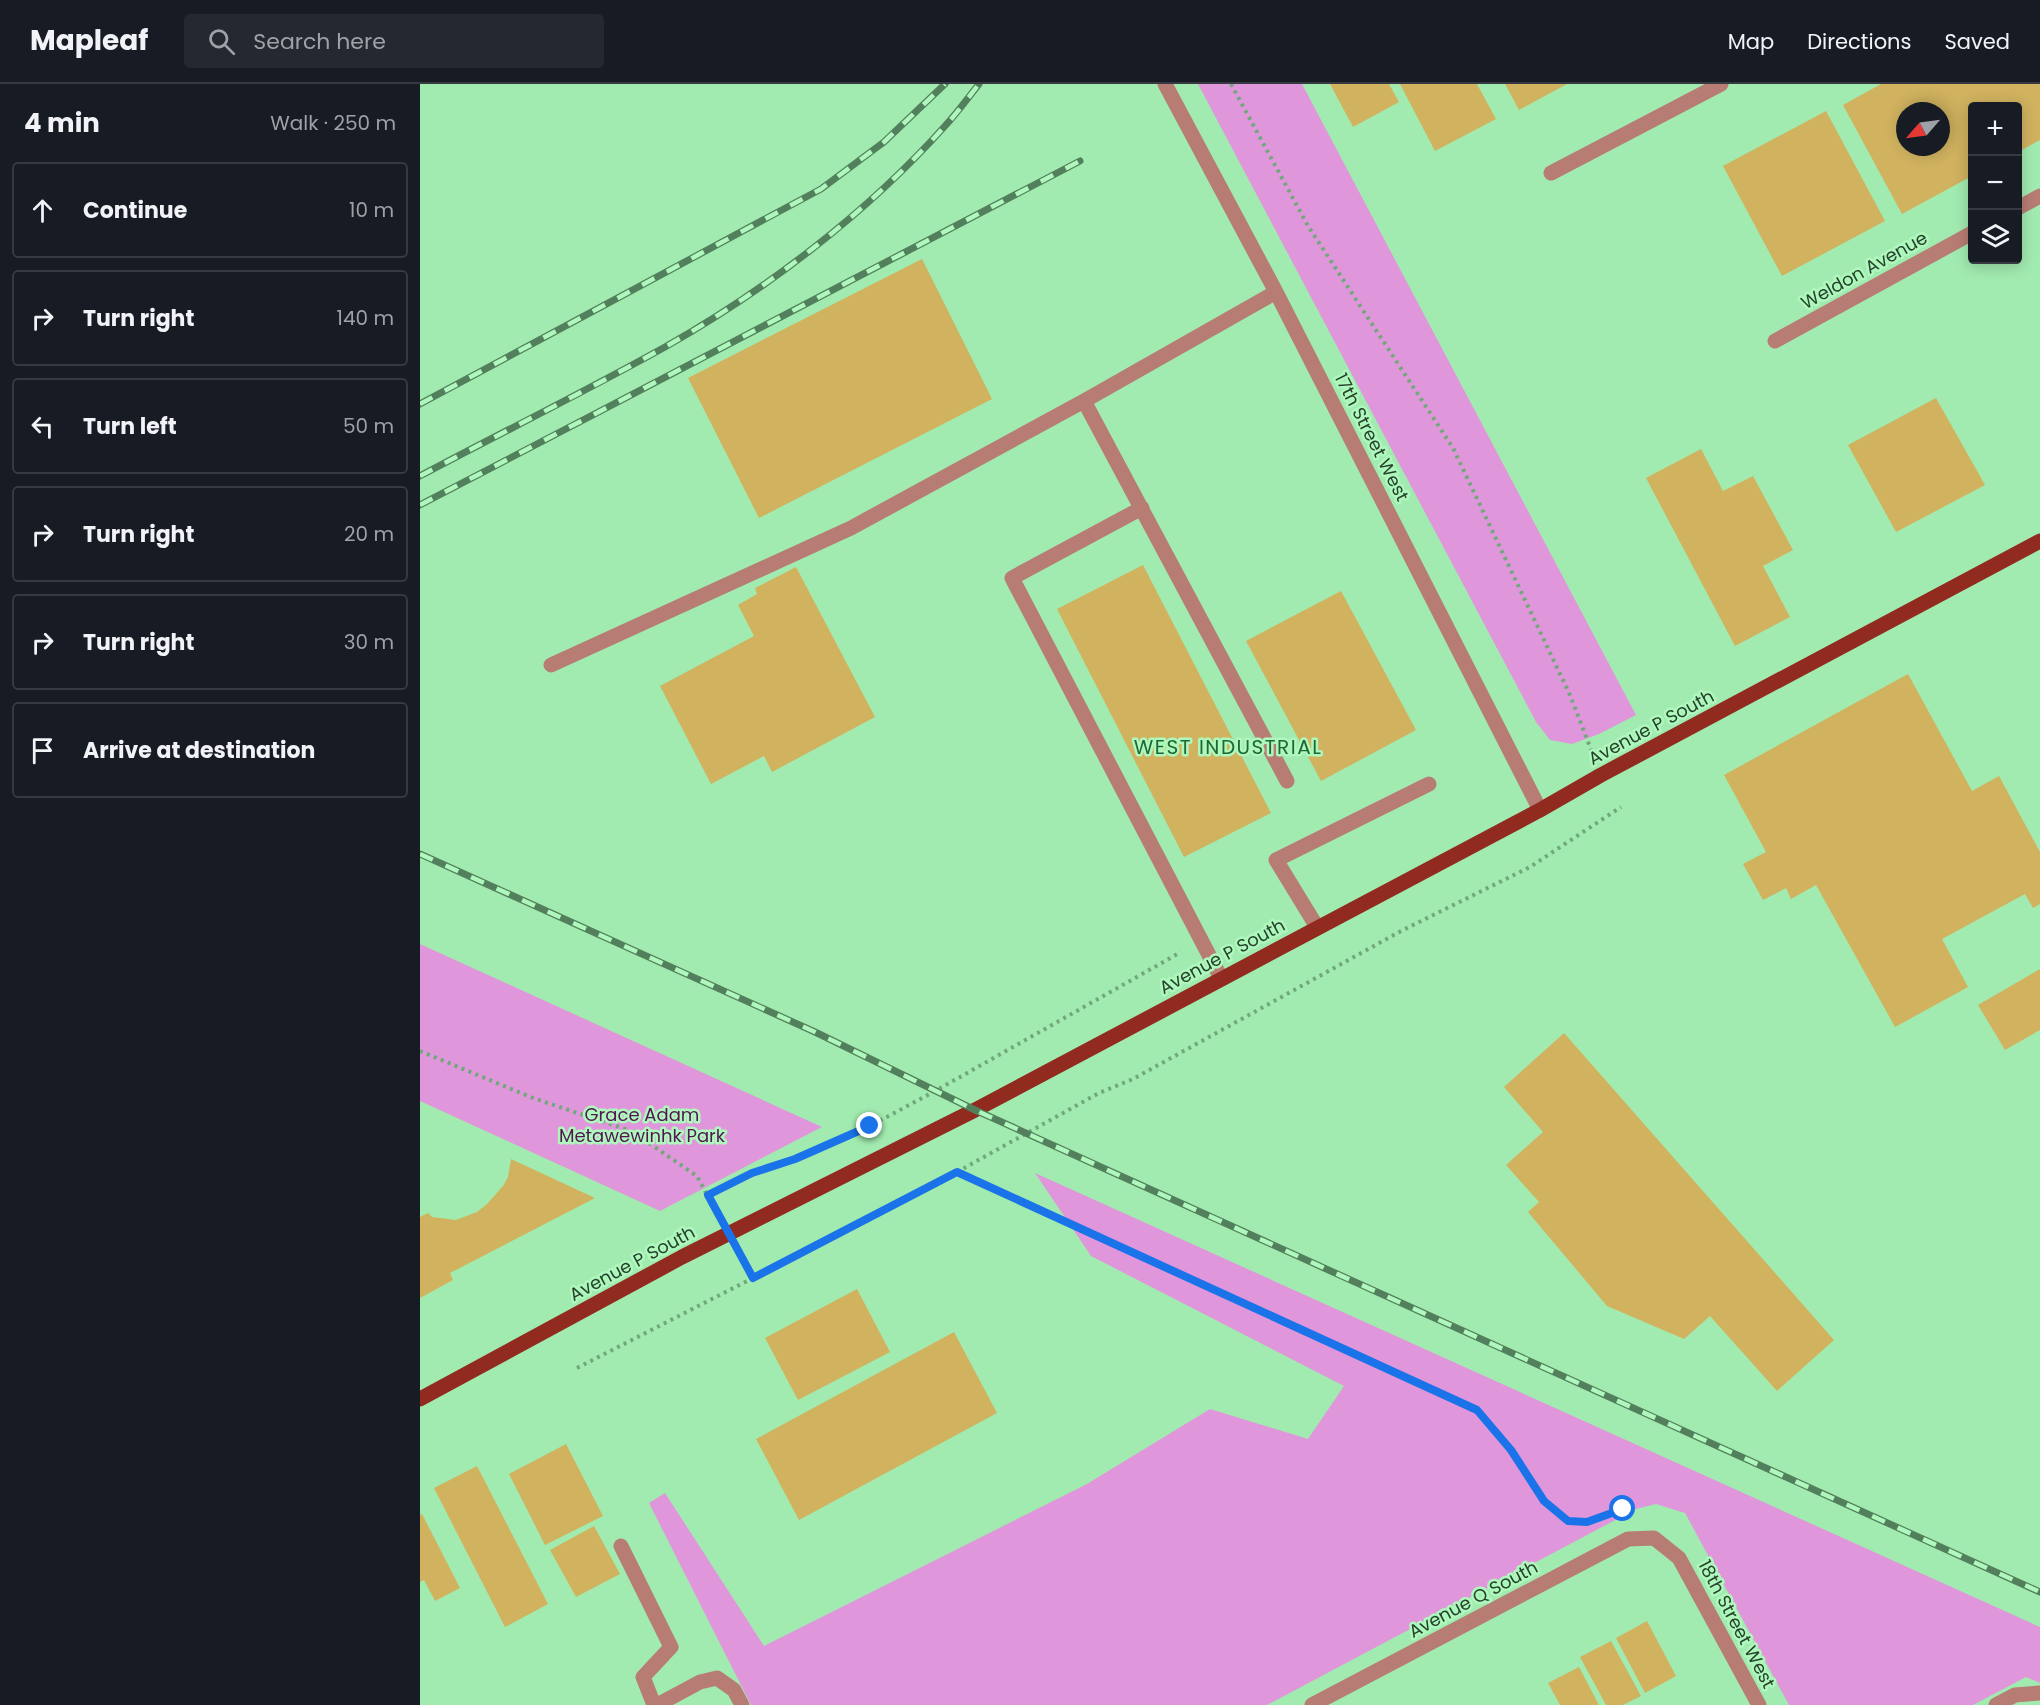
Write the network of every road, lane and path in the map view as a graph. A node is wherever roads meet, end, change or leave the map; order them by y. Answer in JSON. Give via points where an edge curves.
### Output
{"nodes":[{"id":1,"x":1165,"y":84,"type":"edge"},
{"id":2,"x":1231,"y":84,"type":"edge"},
{"id":3,"x":1720,"y":84,"type":"edge"},
{"id":4,"x":1551,"y":173,"type":"dead end"},
{"id":5,"x":2040,"y":196,"type":"edge"},
{"id":6,"x":2022,"y":206,"type":"edge"},
{"id":7,"x":1968,"y":235,"type":"edge"},
{"id":8,"x":1276,"y":292,"type":"junction"},
{"id":9,"x":1775,"y":341,"type":"dead end"},
{"id":10,"x":1084,"y":401,"type":"junction"},
{"id":11,"x":1142,"y":508,"type":"junction"},
{"id":12,"x":2040,"y":541,"type":"edge"},
{"id":13,"x":551,"y":665,"type":"dead end"},
{"id":14,"x":1601,"y":775,"type":"junction"},
{"id":15,"x":1287,"y":781,"type":"dead end"},
{"id":16,"x":1429,"y":784,"type":"dead end"},
{"id":17,"x":1621,"y":807,"type":"dead end"},
{"id":18,"x":1540,"y":810,"type":"junction"},
{"id":19,"x":1317,"y":927,"type":"junction"},
{"id":20,"x":1201,"y":942,"type":"junction"},
{"id":21,"x":1221,"y":978,"type":"junction"},
{"id":22,"x":420,"y":1051,"type":"edge"},
{"id":23,"x":957,"y":1172,"type":"junction"},
{"id":24,"x":708,"y":1195,"type":"junction"},
{"id":25,"x":728,"y":1234,"type":"junction"},
{"id":26,"x":753,"y":1278,"type":"junction"},
{"id":27,"x":577,"y":1368,"type":"dead end"},
{"id":28,"x":420,"y":1400,"type":"edge"},
{"id":29,"x":1647,"y":1538,"type":"junction"},
{"id":30,"x":621,"y":1546,"type":"dead end"},
{"id":31,"x":2040,"y":1693,"type":"edge"},
{"id":32,"x":2018,"y":1700,"type":"edge"},
{"id":33,"x":655,"y":1705,"type":"edge"},
{"id":34,"x":742,"y":1705,"type":"edge"},
{"id":35,"x":1312,"y":1705,"type":"edge"},
{"id":36,"x":1758,"y":1705,"type":"edge"},
{"id":37,"x":1996,"y":1705,"type":"edge"}],
"edges":[{"from":1,"to":8,"type":"street","name":"17th Street West"},
{"from":2,"to":14,"type":"path","via":[[1308,226],[1453,448],[1570,695]]},
{"from":3,"to":4,"type":"street"},
{"from":5,"to":6,"type":"street"},
{"from":7,"to":9,"type":"street","name":"Weldon Avenue"},
{"from":8,"to":10,"type":"street"},
{"from":8,"to":18,"type":"street","name":"17th Street West"},
{"from":10,"to":11,"type":"street"},
{"from":10,"to":13,"type":"street","via":[[851,528]]},
{"from":11,"to":15,"type":"street"},
{"from":11,"to":20,"type":"street","via":[[1012,578]]},
{"from":12,"to":14,"type":"main road","name":"Avenue P South"},
{"from":14,"to":18,"type":"main road","name":"Avenue P South"},
{"from":16,"to":19,"type":"street","via":[[1276,860]]},
{"from":17,"to":23,"type":"path","via":[[1530,867],[1401,932]]},
{"from":18,"to":19,"type":"main road","name":"Avenue P South"},
{"from":19,"to":21,"type":"main road","name":"Avenue P South"},
{"from":20,"to":21,"type":"street"},
{"from":20,"to":24,"type":"path","via":[[870,1126]]},
{"from":21,"to":25,"type":"main road","name":"Avenue P South","via":[[975,1110]]},
{"from":22,"to":24,"type":"path","via":[[533,1098],[631,1131],[697,1176]]},
{"from":23,"to":26,"type":"path"},
{"from":23,"to":29,"type":"path","via":[[1477,1410],[1511,1450],[1544,1501],[1568,1521],[1587,1522],[1623,1509]]},
{"from":24,"to":25,"type":"path"},
{"from":25,"to":26,"type":"path"},
{"from":25,"to":28,"type":"main road","name":"Avenue P South"},
{"from":26,"to":27,"type":"path"},
{"from":29,"to":35,"type":"street","name":"Avenue Q South","via":[[1628,1539]]},
{"from":29,"to":36,"type":"street","name":"18th Street West","via":[[1679,1558]]},
{"from":30,"to":33,"type":"street","via":[[671,1647],[643,1677]]},
{"from":31,"to":32,"type":"street"},
{"from":32,"to":37,"type":"street"},
{"from":33,"to":34,"type":"street","via":[[700,1682],[717,1678],[734,1690]]}]}
